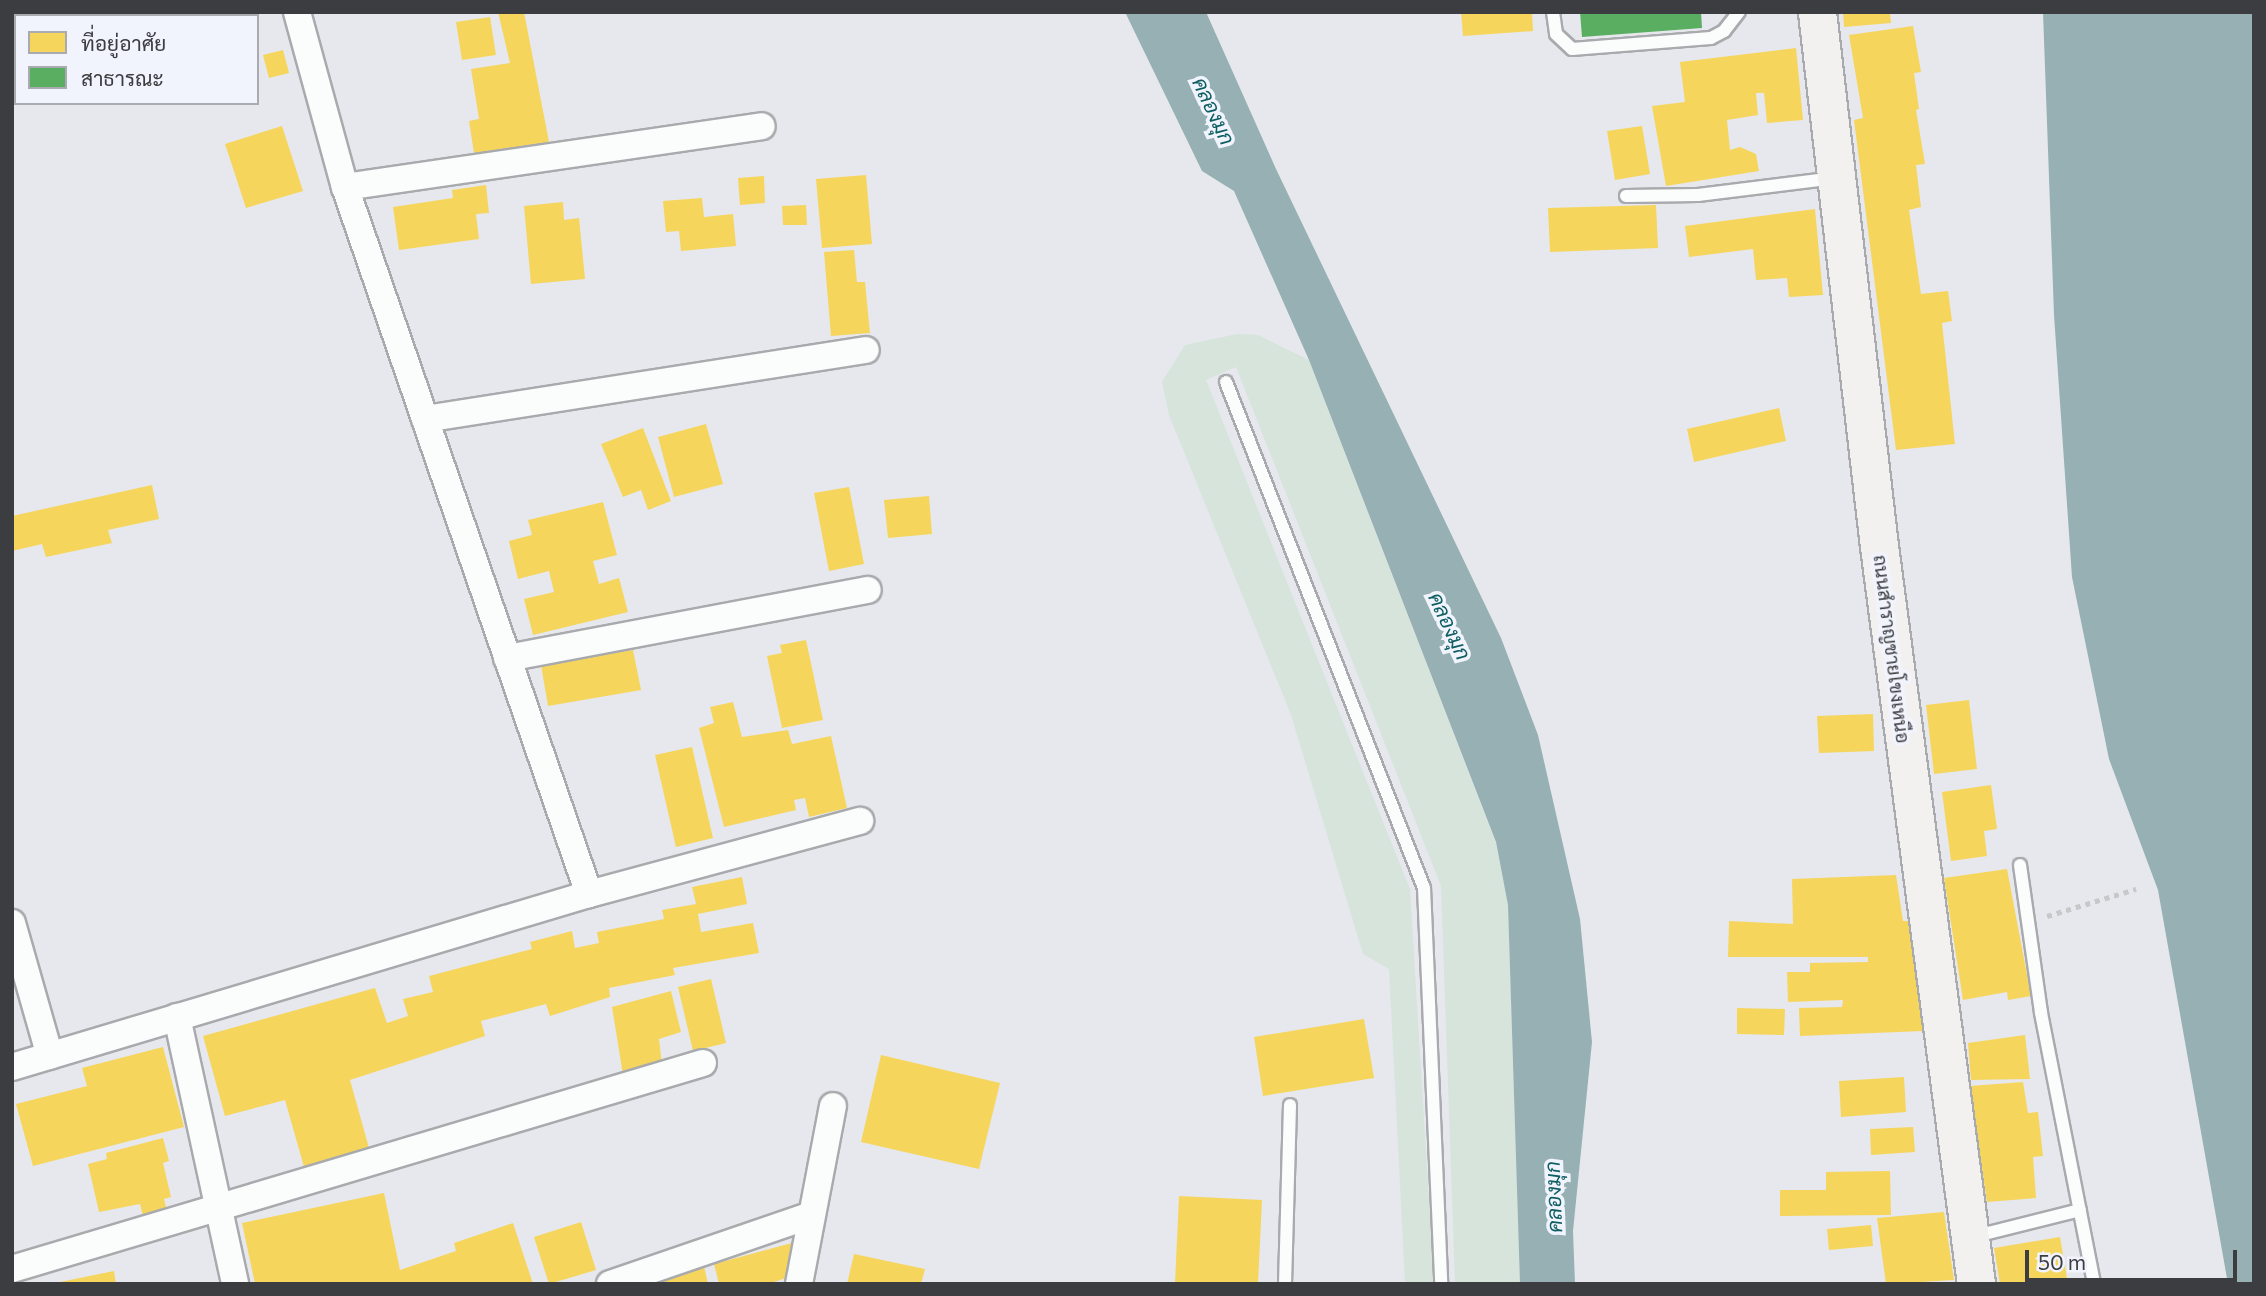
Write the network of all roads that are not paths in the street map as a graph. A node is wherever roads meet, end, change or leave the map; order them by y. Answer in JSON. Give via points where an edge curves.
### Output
{"nodes":[{"id":1,"x":297,"y":12,"type":"edge"},
{"id":2,"x":1553,"y":12,"type":"edge"},
{"id":3,"x":1739,"y":12,"type":"edge"},
{"id":4,"x":1816,"y":12,"type":"edge"},
{"id":5,"x":762,"y":126,"type":"dead end"},
{"id":6,"x":1836,"y":178,"type":"junction"},
{"id":7,"x":345,"y":187,"type":"junction"},
{"id":8,"x":1626,"y":196,"type":"dead end"},
{"id":9,"x":866,"y":351,"type":"dead end"},
{"id":10,"x":1226,"y":382,"type":"dead end"},
{"id":11,"x":425,"y":419,"type":"junction"},
{"id":12,"x":868,"y":590,"type":"dead end"},
{"id":13,"x":507,"y":658,"type":"junction"},
{"id":14,"x":860,"y":821,"type":"dead end"},
{"id":15,"x":2020,"y":865,"type":"dead end"},
{"id":16,"x":589,"y":894,"type":"junction"},
{"id":17,"x":12,"y":923,"type":"edge"},
{"id":18,"x":177,"y":1017,"type":"junction"},
{"id":19,"x":50,"y":1056,"type":"junction"},
{"id":20,"x":703,"y":1063,"type":"dead end"},
{"id":21,"x":12,"y":1067,"type":"edge"},
{"id":22,"x":1290,"y":1105,"type":"dead end"},
{"id":23,"x":833,"y":1106,"type":"dead end"},
{"id":24,"x":219,"y":1210,"type":"junction"},
{"id":25,"x":2080,"y":1210,"type":"junction"},
{"id":26,"x":812,"y":1215,"type":"junction"},
{"id":27,"x":1968,"y":1238,"type":"junction"},
{"id":28,"x":12,"y":1269,"type":"edge"},
{"id":29,"x":235,"y":1284,"type":"edge"},
{"id":30,"x":610,"y":1284,"type":"edge"},
{"id":31,"x":799,"y":1284,"type":"edge"},
{"id":32,"x":1285,"y":1284,"type":"edge"},
{"id":33,"x":1441,"y":1284,"type":"edge"},
{"id":34,"x":1976,"y":1284,"type":"edge"},
{"id":35,"x":2094,"y":1284,"type":"edge"}],
"edges":[{"from":1,"to":7,"type":"street"},
{"from":2,"to":3,"type":"lane","via":[[1560,43],[1572,49],[1711,38]]},
{"from":4,"to":6,"type":"street","name":"ถนนสำราญชายโขงเหนือ"},
{"from":5,"to":7,"type":"street"},
{"from":6,"to":8,"type":"lane","via":[[1698,195]]},
{"from":6,"to":27,"type":"street","name":"ถนนสำราญชายโขงเหนือ"},
{"from":7,"to":11,"type":"street"},
{"from":9,"to":11,"type":"street"},
{"from":10,"to":33,"type":"lane","via":[[1424,888]]},
{"from":11,"to":13,"type":"street"},
{"from":12,"to":13,"type":"street"},
{"from":13,"to":16,"type":"street"},
{"from":14,"to":16,"type":"street"},
{"from":15,"to":25,"type":"lane"},
{"from":16,"to":18,"type":"street"},
{"from":17,"to":19,"type":"street"},
{"from":18,"to":19,"type":"street"},
{"from":18,"to":24,"type":"street"},
{"from":19,"to":21,"type":"street"},
{"from":20,"to":24,"type":"street"},
{"from":22,"to":32,"type":"lane"},
{"from":23,"to":26,"type":"street"},
{"from":24,"to":28,"type":"street"},
{"from":24,"to":29,"type":"street"},
{"from":25,"to":27,"type":"lane"},
{"from":25,"to":35,"type":"lane"},
{"from":26,"to":30,"type":"street"},
{"from":26,"to":31,"type":"street"},
{"from":27,"to":34,"type":"street","name":"ถนนสำราญชายโขงเหนือ"}]}
